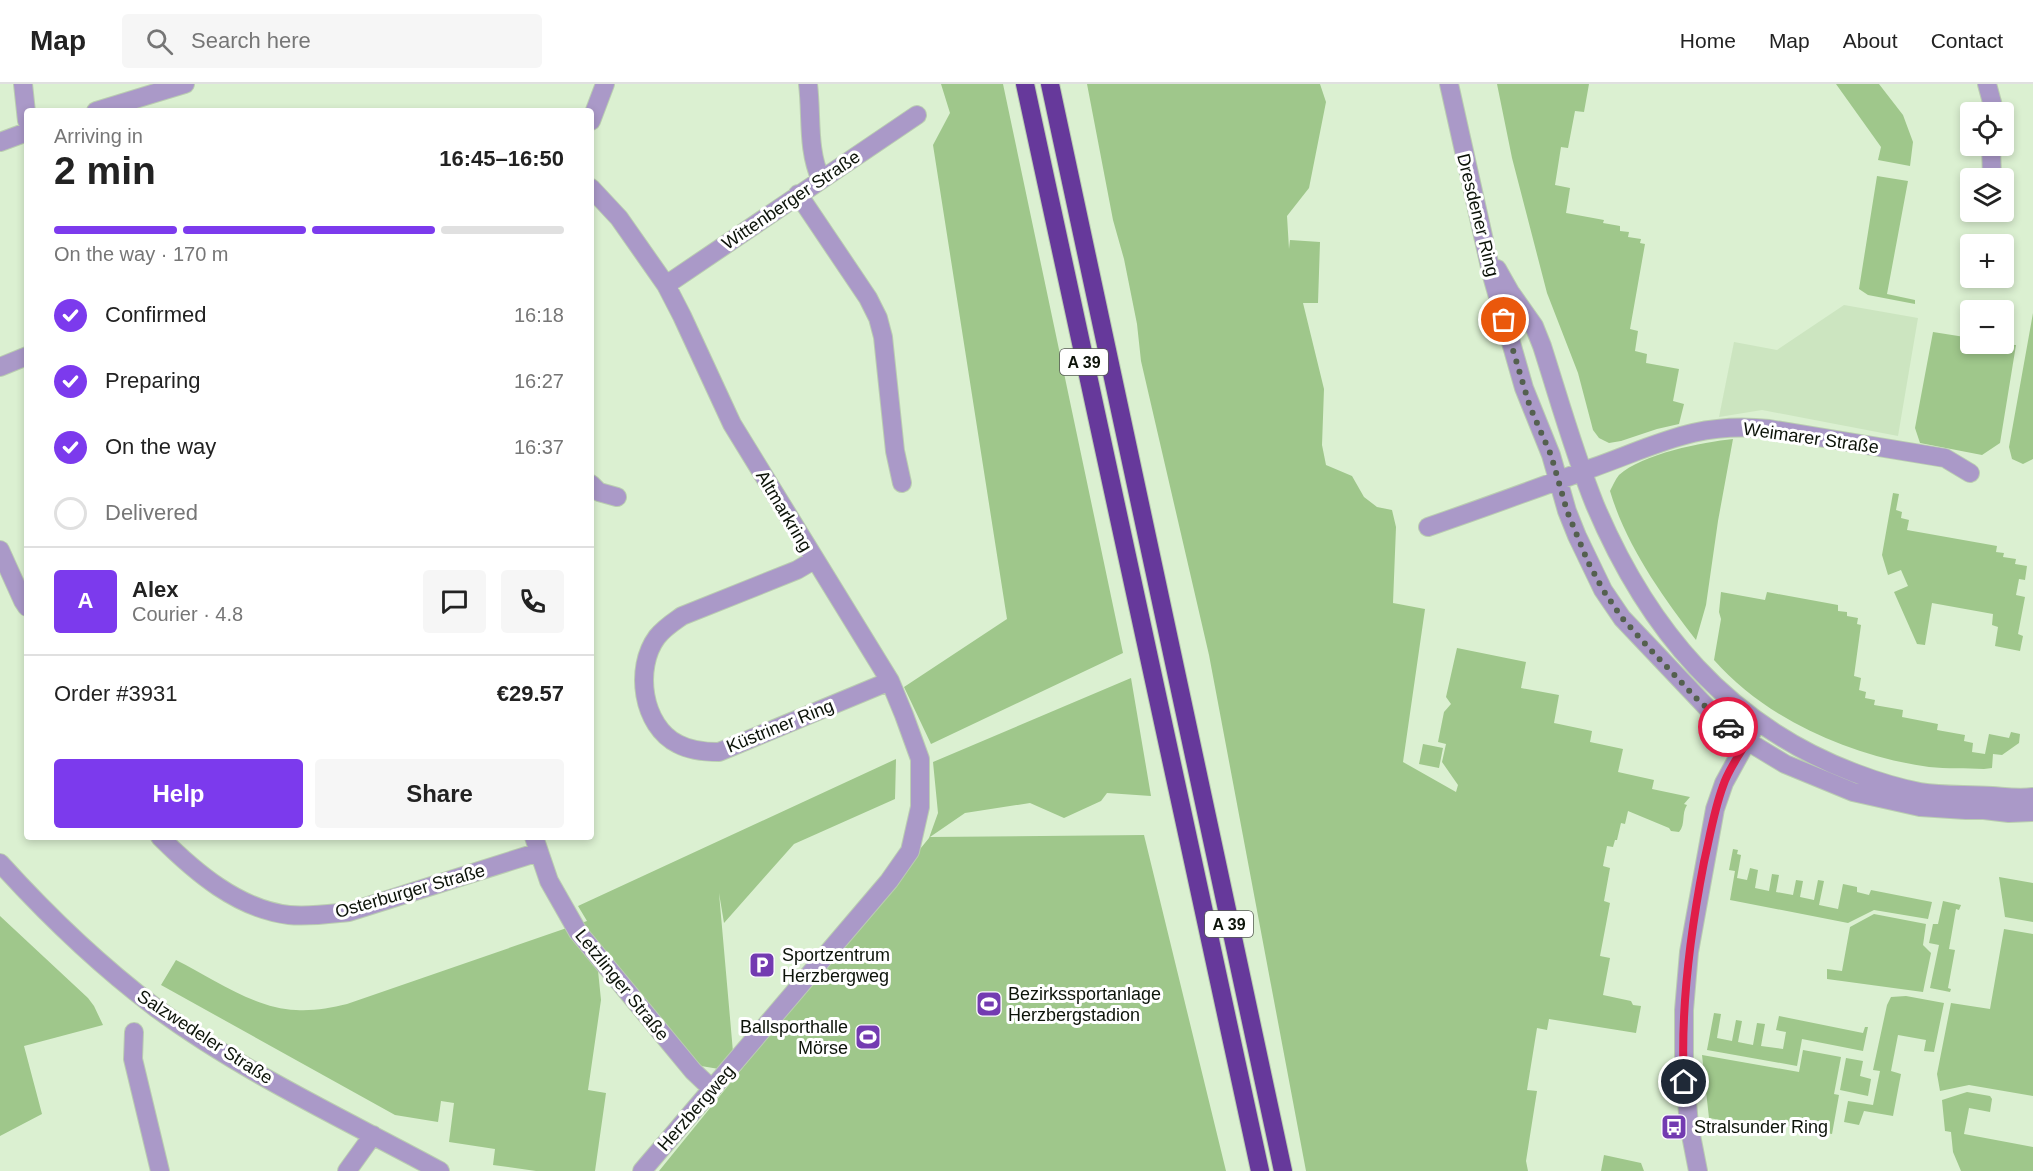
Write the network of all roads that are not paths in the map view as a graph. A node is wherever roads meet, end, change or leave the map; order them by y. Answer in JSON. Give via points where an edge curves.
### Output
{"nodes":[{"id":1,"x":23,"y":84,"type":"edge"},
{"id":2,"x":185,"y":84,"type":"edge"},
{"id":3,"x":605,"y":84,"type":"edge"},
{"id":4,"x":808,"y":84,"type":"edge"},
{"id":5,"x":1025,"y":84,"type":"edge"},
{"id":6,"x":1050,"y":84,"type":"edge"},
{"id":7,"x":1449,"y":84,"type":"edge"},
{"id":8,"x":1456,"y":84,"type":"edge"},
{"id":9,"x":1987,"y":84,"type":"edge"},
{"id":10,"x":1992,"y":102,"type":"edge"},
{"id":11,"x":26,"y":108,"type":"edge"},
{"id":12,"x":106,"y":108,"type":"edge"},
{"id":13,"x":594,"y":113,"type":"edge"},
{"id":14,"x":917,"y":115,"type":"dead end"},
{"id":15,"x":24,"y":133,"type":"edge"},
{"id":16,"x":0,"y":142,"type":"edge"},
{"id":17,"x":821,"y":180,"type":"junction"},
{"id":18,"x":594,"y":191,"type":"edge"},
{"id":19,"x":798,"y":194,"type":"junction"},
{"id":20,"x":666,"y":285,"type":"junction"},
{"id":21,"x":24,"y":357,"type":"edge"},
{"id":22,"x":0,"y":367,"type":"edge"},
{"id":23,"x":1583,"y":472,"type":"junction"},
{"id":24,"x":1970,"y":473,"type":"dead end"},
{"id":25,"x":1558,"y":480,"type":"junction"},
{"id":26,"x":902,"y":483,"type":"dead end"},
{"id":27,"x":594,"y":487,"type":"edge"},
{"id":28,"x":617,"y":497,"type":"dead end"},
{"id":29,"x":1428,"y":527,"type":"dead end"},
{"id":30,"x":0,"y":550,"type":"edge"},
{"id":31,"x":814,"y":560,"type":"junction"},
{"id":32,"x":24,"y":603,"type":"edge"},
{"id":33,"x":890,"y":681,"type":"junction"},
{"id":34,"x":1758,"y":723,"type":"junction"},
{"id":35,"x":1747,"y":741,"type":"junction"},
{"id":36,"x":2033,"y":797,"type":"edge"},
{"id":37,"x":2033,"y":812,"type":"edge"},
{"id":38,"x":163,"y":840,"type":"edge"},
{"id":39,"x":536,"y":845,"type":"edge"},
{"id":40,"x":910,"y":851,"type":"joint"},
{"id":41,"x":0,"y":863,"type":"edge"},
{"id":42,"x":134,"y":1032,"type":"dead end"},
{"id":43,"x":712,"y":1089,"type":"junction"},
{"id":44,"x":374,"y":1135,"type":"junction"},
{"id":45,"x":160,"y":1171,"type":"edge"},
{"id":46,"x":347,"y":1171,"type":"edge"},
{"id":47,"x":440,"y":1171,"type":"edge"},
{"id":48,"x":642,"y":1171,"type":"edge"},
{"id":49,"x":1260,"y":1171,"type":"edge"},
{"id":50,"x":1283,"y":1171,"type":"edge"},
{"id":51,"x":1698,"y":1171,"type":"edge"}],
"edges":[{"from":1,"to":11,"type":"street"},
{"from":2,"to":12,"type":"street"},
{"from":3,"to":13,"type":"street"},
{"from":4,"to":17,"type":"street","via":[[811,150]]},
{"from":5,"to":49,"type":"highway","number":"A 39"},
{"from":6,"to":50,"type":"highway","number":"A 39"},
{"from":7,"to":25,"type":"street","name":"Dresdener Ring","via":[[1504,320],[1530,407]]},
{"from":8,"to":23,"type":"street","name":"Dresdener Ring","via":[[1497,268],[1534,326]]},
{"from":9,"to":10,"type":"street"},
{"from":14,"to":17,"type":"street","name":"Wittenberger Straße"},
{"from":15,"to":16,"type":"street"},
{"from":17,"to":19,"type":"street","name":"Wittenberger Straße"},
{"from":18,"to":20,"type":"street","name":"Altmarkring","via":[[619,218]]},
{"from":19,"to":20,"type":"street","name":"Wittenberger Straße"},
{"from":19,"to":26,"type":"street","via":[[878,318]]},
{"from":20,"to":31,"type":"street","name":"Altmarkring","via":[[732,424]]},
{"from":21,"to":22,"type":"street"},
{"from":23,"to":24,"type":"street","name":"Weimarer Straße","via":[[1673,437],[1710,428],[1744,426],[1945,458]]},
{"from":23,"to":25,"type":"street"},
{"from":23,"to":34,"type":"street","name":"Dresdener Ring","via":[[1618,553],[1658,620],[1708,679]]},
{"from":25,"to":29,"type":"street"},
{"from":25,"to":35,"type":"street","name":"Dresdener Ring","via":[[1588,562],[1622,618],[1697,699]]},
{"from":27,"to":28,"type":"street"},
{"from":30,"to":32,"type":"street"},
{"from":31,"to":33,"type":"street","name":"Altmarkring"},
{"from":31,"to":33,"type":"street","name":"Küstriner Ring","via":[[682,616],[665,627],[648,653],[644,670],[646,695],[664,734],[691,749],[719,752]]},
{"from":33,"to":40,"type":"street","name":"Altmarkring","via":[[920,759],[920,807]]},
{"from":34,"to":35,"type":"street"},
{"from":34,"to":36,"type":"street","name":"Dresdener Ring","via":[[1836,766],[1887,784],[1936,794]]},
{"from":35,"to":37,"type":"street","name":"Dresdener Ring","via":[[1816,778],[1881,800],[1942,809]]},
{"from":35,"to":51,"type":"street","via":[[1715,809],[1689,952],[1684,1066],[1689,1129]]},
{"from":38,"to":39,"type":"street","name":"Osterburger Straße","via":[[195,871],[221,889],[265,909],[319,916],[350,912]]},
{"from":39,"to":43,"type":"street","name":"Letzlinger Straße","via":[[549,881],[578,932]]},
{"from":40,"to":43,"type":"street","name":"Herzbergweg","via":[[889,881]]},
{"from":41,"to":44,"type":"street","name":"Salzwedeler Straße","via":[[95,959],[157,1009],[284,1088]]},
{"from":42,"to":45,"type":"street","via":[[133,1059]]},
{"from":43,"to":48,"type":"street","name":"Herzbergweg"},
{"from":44,"to":46,"type":"street"},
{"from":44,"to":47,"type":"street","name":"Salzwedeler Straße"}]}
